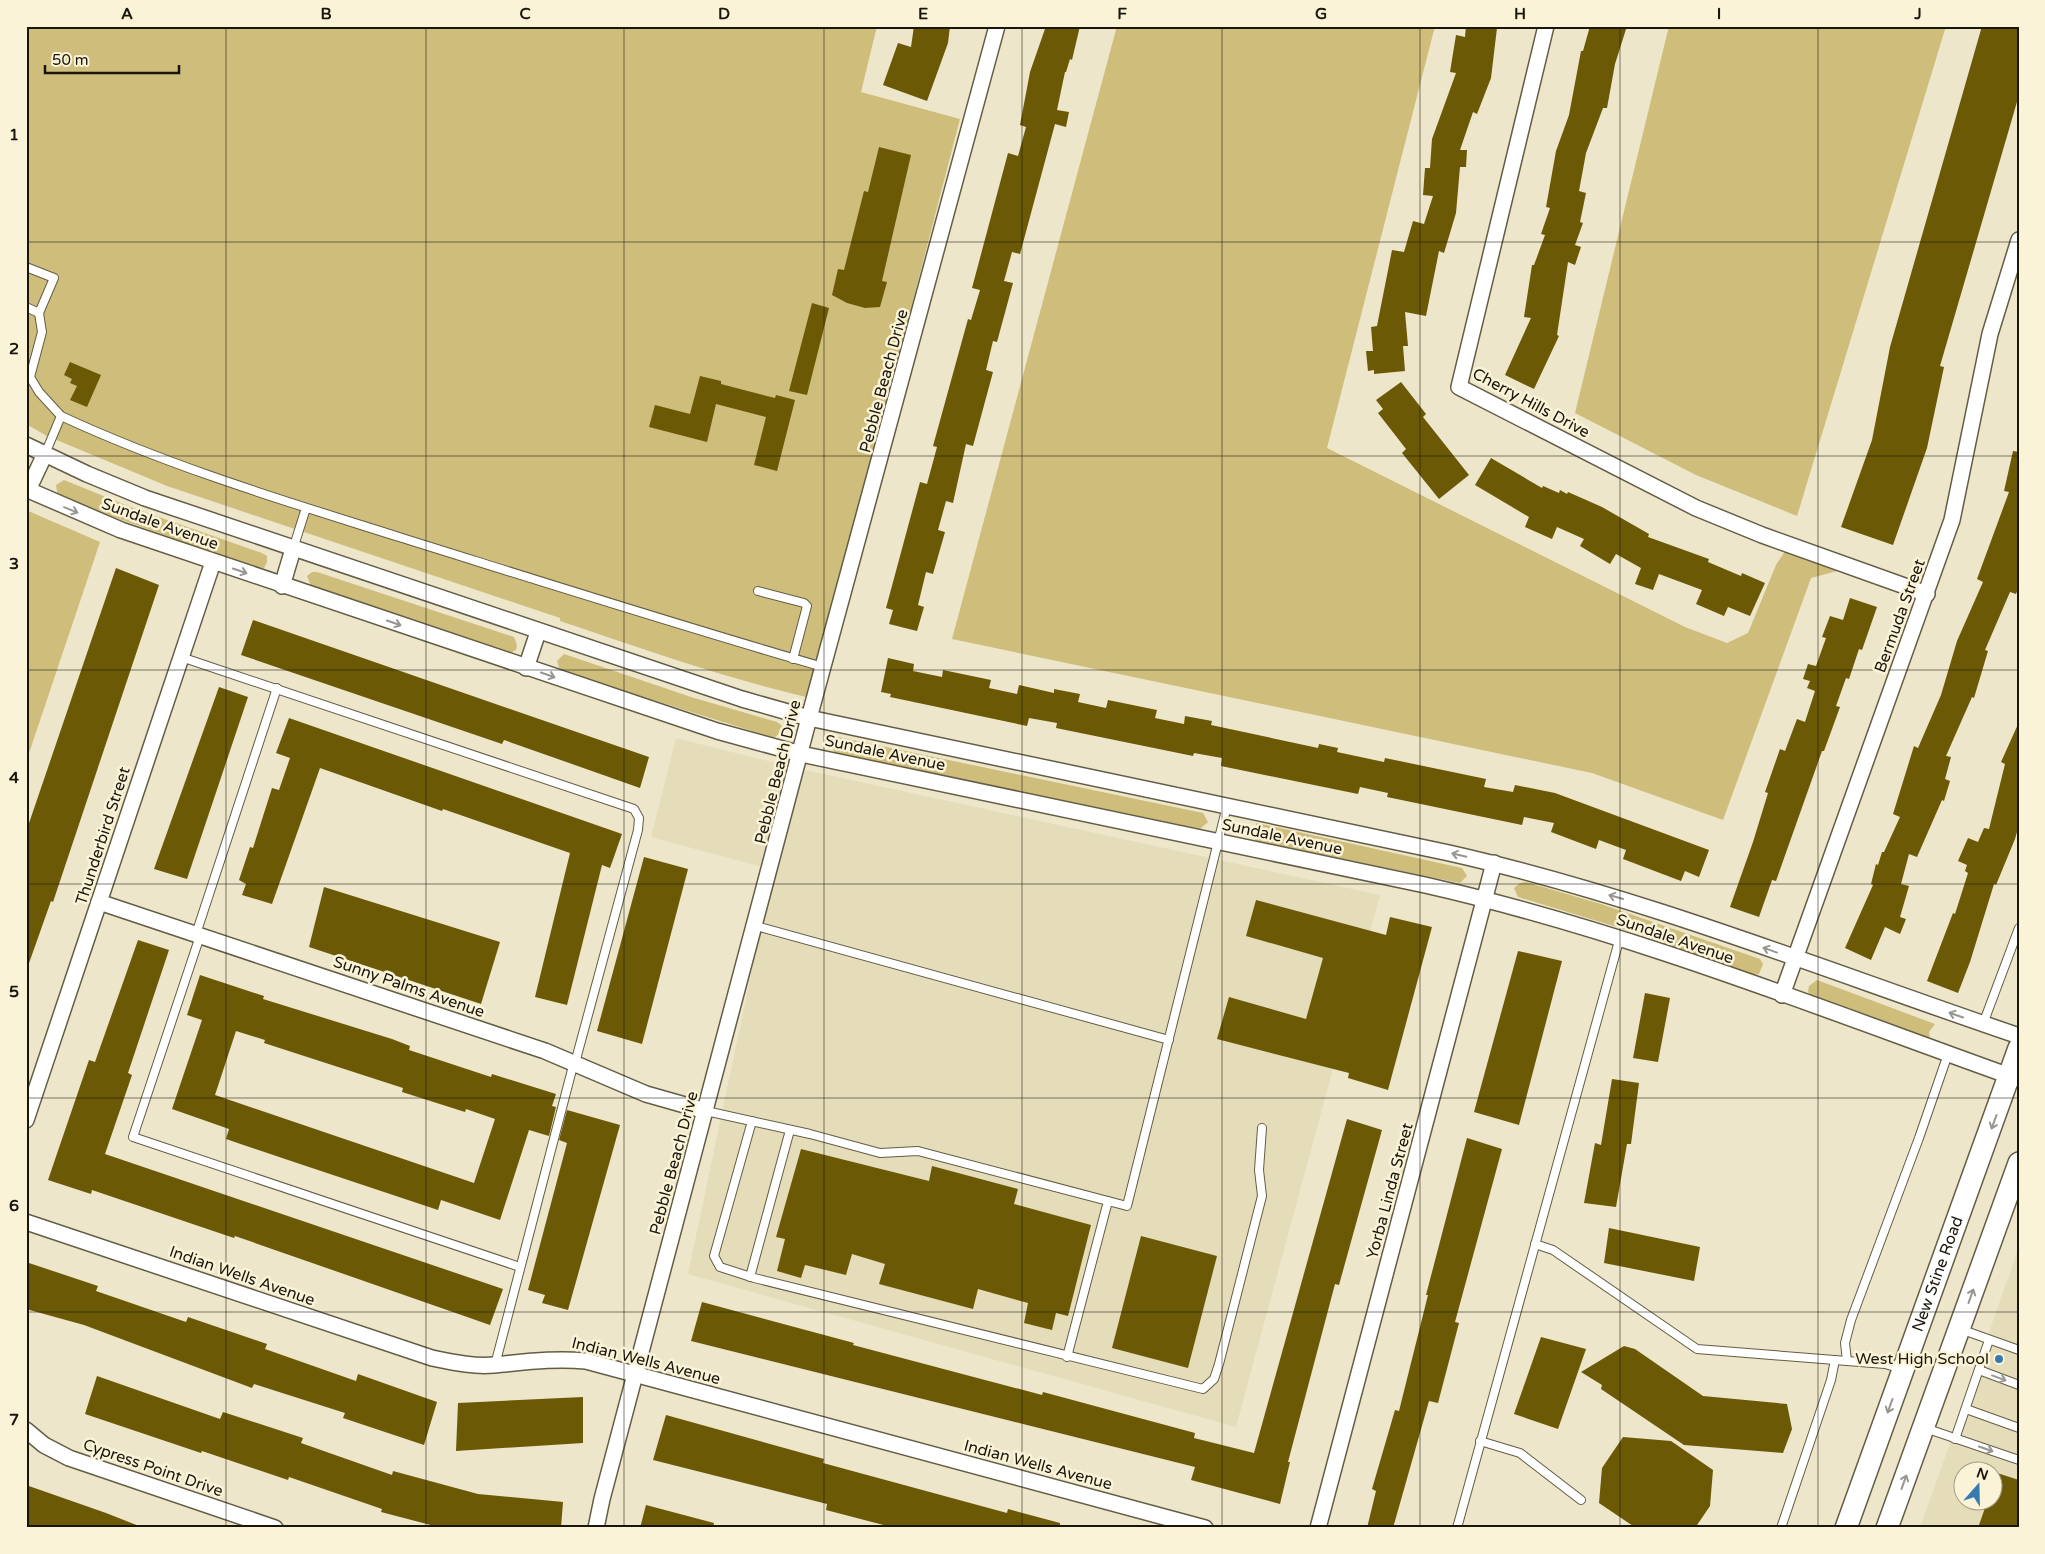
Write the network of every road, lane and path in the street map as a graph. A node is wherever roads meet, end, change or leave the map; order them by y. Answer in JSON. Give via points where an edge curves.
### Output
{"nodes":[{"id":1,"x":997,"y":26,"type":"edge"},
{"id":2,"x":1546,"y":26,"type":"edge"},
{"id":3,"x":2019,"y":240,"type":"edge"},
{"id":4,"x":26,"y":267,"type":"edge"},
{"id":5,"x":26,"y":307,"type":"edge"},
{"id":6,"x":38,"y":313,"type":"junction"},
{"id":7,"x":28,"y":378,"type":"edge"},
{"id":8,"x":61,"y":416,"type":"junction"},
{"id":9,"x":26,"y":445,"type":"edge"},
{"id":10,"x":45,"y":454,"type":"junction"},
{"id":11,"x":27,"y":490,"type":"edge"},
{"id":12,"x":306,"y":508,"type":"junction"},
{"id":13,"x":293,"y":549,"type":"junction"},
{"id":14,"x":213,"y":562,"type":"junction"},
{"id":15,"x":282,"y":586,"type":"junction"},
{"id":16,"x":758,"y":591,"type":"dead end"},
{"id":17,"x":1927,"y":594,"type":"junction"},
{"id":18,"x":538,"y":632,"type":"junction"},
{"id":19,"x":181,"y":657,"type":"junction"},
{"id":20,"x":793,"y":659,"type":"junction"},
{"id":21,"x":526,"y":668,"type":"junction"},
{"id":22,"x":823,"y":668,"type":"junction"},
{"id":23,"x":277,"y":688,"type":"junction"},
{"id":24,"x":809,"y":718,"type":"junction"},
{"id":25,"x":801,"y":754,"type":"junction"},
{"id":26,"x":1227,"y":806,"type":"junction"},
{"id":27,"x":1219,"y":842,"type":"junction"},
{"id":28,"x":1494,"y":863,"type":"junction"},
{"id":29,"x":1486,"y":899,"type":"junction"},
{"id":30,"x":100,"y":902,"type":"junction"},
{"id":31,"x":756,"y":926,"type":"junction"},
{"id":32,"x":2019,"y":928,"type":"edge"},
{"id":33,"x":198,"y":935,"type":"junction"},
{"id":34,"x":1620,"y":937,"type":"junction"},
{"id":35,"x":1795,"y":959,"type":"junction"},
{"id":36,"x":1782,"y":995,"type":"junction"},
{"id":37,"x":1983,"y":1024,"type":"junction"},
{"id":38,"x":2019,"y":1036,"type":"edge"},
{"id":39,"x":1169,"y":1040,"type":"junction"},
{"id":40,"x":2019,"y":1048,"type":"edge"},
{"id":41,"x":1948,"y":1054,"type":"junction"},
{"id":42,"x":575,"y":1062,"type":"junction"},
{"id":43,"x":2014,"y":1077,"type":"edge"},
{"id":44,"x":706,"y":1111,"type":"junction"},
{"id":45,"x":26,"y":1120,"type":"edge"},
{"id":46,"x":752,"y":1121,"type":"junction"},
{"id":47,"x":1262,"y":1128,"type":"dead end"},
{"id":48,"x":790,"y":1130,"type":"junction"},
{"id":49,"x":2019,"y":1163,"type":"edge"},
{"id":50,"x":1108,"y":1201,"type":"junction"},
{"id":51,"x":26,"y":1222,"type":"edge"},
{"id":52,"x":1535,"y":1244,"type":"junction"},
{"id":53,"x":520,"y":1267,"type":"junction"},
{"id":54,"x":750,"y":1277,"type":"junction"},
{"id":55,"x":1959,"y":1329,"type":"junction"},
{"id":56,"x":1989,"y":1340,"type":"junction"},
{"id":57,"x":2019,"y":1350,"type":"edge"},
{"id":58,"x":1067,"y":1357,"type":"junction"},
{"id":59,"x":1835,"y":1360,"type":"junction"},
{"id":60,"x":1847,"y":1361,"type":"junction"},
{"id":61,"x":495,"y":1364,"type":"junction"},
{"id":62,"x":1904,"y":1369,"type":"junction"},
{"id":63,"x":1979,"y":1370,"type":"junction"},
{"id":64,"x":635,"y":1374,"type":"junction"},
{"id":65,"x":2019,"y":1385,"type":"edge"},
{"id":66,"x":1966,"y":1409,"type":"junction"},
{"id":67,"x":1924,"y":1428,"type":"junction"},
{"id":68,"x":2019,"y":1428,"type":"edge"},
{"id":69,"x":26,"y":1430,"type":"edge"},
{"id":70,"x":1955,"y":1439,"type":"junction"},
{"id":71,"x":1480,"y":1441,"type":"junction"},
{"id":72,"x":2019,"y":1460,"type":"edge"},
{"id":73,"x":1581,"y":1500,"type":"dead end"},
{"id":74,"x":275,"y":1528,"type":"edge"},
{"id":75,"x":596,"y":1528,"type":"edge"},
{"id":76,"x":1205,"y":1528,"type":"edge"},
{"id":77,"x":1318,"y":1528,"type":"edge"},
{"id":78,"x":1457,"y":1528,"type":"edge"},
{"id":79,"x":1781,"y":1528,"type":"edge"},
{"id":80,"x":1846,"y":1528,"type":"edge"},
{"id":81,"x":1887,"y":1528,"type":"edge"}],
"edges":[{"from":1,"to":22,"type":"street","name":"Pebble Beach Drive"},
{"from":2,"to":17,"type":"street","name":"Cherry Hills Drive","via":[[1459,387],[1696,508]]},
{"from":3,"to":17,"type":"street","name":"Bermuda Street","via":[[1990,334],[1952,520]]},
{"from":4,"to":6,"type":"lane","via":[[54,278]]},
{"from":5,"to":6,"type":"lane"},
{"from":6,"to":7,"type":"lane","via":[[42,332]]},
{"from":7,"to":8,"type":"lane"},
{"from":8,"to":10,"type":"lane"},
{"from":8,"to":12,"type":"lane","via":[[175,464]]},
{"from":9,"to":10,"type":"street","name":"Sundale Avenue"},
{"from":10,"to":11,"type":"street","name":"Sundale Avenue"},
{"from":10,"to":13,"type":"street","name":"Sundale Avenue","via":[[145,498]]},
{"from":11,"to":14,"type":"street","name":"Sundale Avenue","one_way":true,"via":[[121,530]]},
{"from":12,"to":13,"type":"lane"},
{"from":12,"to":20,"type":"lane"},
{"from":13,"to":15,"type":"street"},
{"from":13,"to":18,"type":"street","name":"Sundale Avenue"},
{"from":14,"to":15,"type":"street","name":"Sundale Avenue","one_way":true},
{"from":14,"to":19,"type":"street","name":"Thunderbird Street"},
{"from":15,"to":21,"type":"street","name":"Sundale Avenue","one_way":true},
{"from":16,"to":20,"type":"lane","via":[[807,606]]},
{"from":17,"to":35,"type":"street","name":"Bermuda Street"},
{"from":18,"to":21,"type":"street"},
{"from":18,"to":24,"type":"street","name":"Sundale Avenue","via":[[705,688]]},
{"from":19,"to":23,"type":"lane"},
{"from":19,"to":30,"type":"street","name":"Thunderbird Street"},
{"from":20,"to":22,"type":"lane"},
{"from":21,"to":25,"type":"street","name":"Sundale Avenue","one_way":true,"via":[[717,731]]},
{"from":22,"to":24,"type":"street","name":"Pebble Beach Drive"},
{"from":23,"to":33,"type":"lane"},
{"from":23,"to":42,"type":"lane","via":[[634,809],[639,818],[638,830]]},
{"from":24,"to":25,"type":"street","name":"Pebble Beach Drive"},
{"from":24,"to":26,"type":"street","name":"Sundale Avenue"},
{"from":25,"to":27,"type":"street","name":"Sundale Avenue"},
{"from":25,"to":31,"type":"street","name":"Pebble Beach Drive"},
{"from":26,"to":27,"type":"lane"},
{"from":28,"to":26,"type":"street","name":"Sundale Avenue","one_way":true},
{"from":27,"to":29,"type":"street","name":"Sundale Avenue"},
{"from":27,"to":39,"type":"lane"},
{"from":28,"to":29,"type":"street","name":"Yorba Linda Street"},
{"from":35,"to":28,"type":"street","name":"Sundale Avenue","one_way":true,"via":[[1635,902]]},
{"from":29,"to":34,"type":"street","name":"Sundale Avenue"},
{"from":29,"to":77,"type":"street","name":"Yorba Linda Street"},
{"from":30,"to":33,"type":"street","name":"Sunny Palms Avenue"},
{"from":30,"to":45,"type":"street","name":"Thunderbird Street"},
{"from":31,"to":39,"type":"lane"},
{"from":31,"to":44,"type":"street","name":"Pebble Beach Drive"},
{"from":32,"to":37,"type":"lane"},
{"from":33,"to":42,"type":"street","name":"Sunny Palms Avenue"},
{"from":33,"to":53,"type":"lane","via":[[133,1137]]},
{"from":34,"to":36,"type":"street","name":"Sundale Avenue"},
{"from":34,"to":52,"type":"lane"},
{"from":35,"to":36,"type":"street","name":"Bermuda Street"},
{"from":37,"to":35,"type":"street","name":"Sundale Avenue","one_way":true},
{"from":36,"to":41,"type":"street","name":"Sundale Avenue"},
{"from":37,"to":38,"type":"street","name":"Sundale Avenue"},
{"from":39,"to":50,"type":"lane","via":[[1127,1206]]},
{"from":40,"to":43,"type":"main road","name":"New Stine Road"},
{"from":41,"to":43,"type":"street","name":"Sundale Avenue"},
{"from":41,"to":60,"type":"lane","via":[[1851,1320],[1845,1343]]},
{"from":42,"to":44,"type":"street","name":"Sunny Palms Avenue","via":[[646,1094]]},
{"from":42,"to":53,"type":"lane"},
{"from":43,"to":62,"type":"main road","name":"New Stine Road","one_way":true},
{"from":44,"to":46,"type":"lane"},
{"from":44,"to":64,"type":"street","name":"Pebble Beach Drive"},
{"from":46,"to":48,"type":"lane"},
{"from":46,"to":54,"type":"lane","via":[[714,1256],[720,1267]]},
{"from":47,"to":58,"type":"lane","via":[[1259,1170],[1262,1196],[1214,1379],[1203,1389],[1194,1389]]},
{"from":48,"to":50,"type":"lane","via":[[880,1153],[918,1151]]},
{"from":48,"to":54,"type":"lane"},
{"from":55,"to":49,"type":"main road","one_way":true},
{"from":50,"to":58,"type":"lane"},
{"from":51,"to":61,"type":"street","name":"Indian Wells Avenue","via":[[432,1358],[460,1364]]},
{"from":52,"to":59,"type":"lane","via":[[1553,1250],[1697,1348]]},
{"from":52,"to":71,"type":"lane"},
{"from":53,"to":61,"type":"lane"},
{"from":54,"to":58,"type":"lane"},
{"from":55,"to":56,"type":"lane"},
{"from":55,"to":67,"type":"main road"},
{"from":56,"to":57,"type":"lane"},
{"from":56,"to":63,"type":"lane"},
{"from":59,"to":60,"type":"lane"},
{"from":59,"to":79,"type":"lane"},
{"from":60,"to":62,"type":"lane"},
{"from":61,"to":64,"type":"street","name":"Indian Wells Avenue","via":[[559,1358]]},
{"from":62,"to":80,"type":"main road","name":"New Stine Road","one_way":true},
{"from":63,"to":65,"type":"lane","one_way":true},
{"from":63,"to":66,"type":"lane"},
{"from":64,"to":75,"type":"street","name":"Pebble Beach Drive"},
{"from":64,"to":76,"type":"street","name":"Indian Wells Avenue"},
{"from":66,"to":68,"type":"lane"},
{"from":66,"to":70,"type":"lane"},
{"from":67,"to":70,"type":"lane"},
{"from":81,"to":67,"type":"main road","one_way":true},
{"from":69,"to":74,"type":"street","name":"Cypress Point Drive","via":[[44,1445],[69,1458]]},
{"from":70,"to":72,"type":"lane","one_way":true},
{"from":71,"to":73,"type":"lane","via":[[1520,1453]]},
{"from":71,"to":78,"type":"lane"}]}
